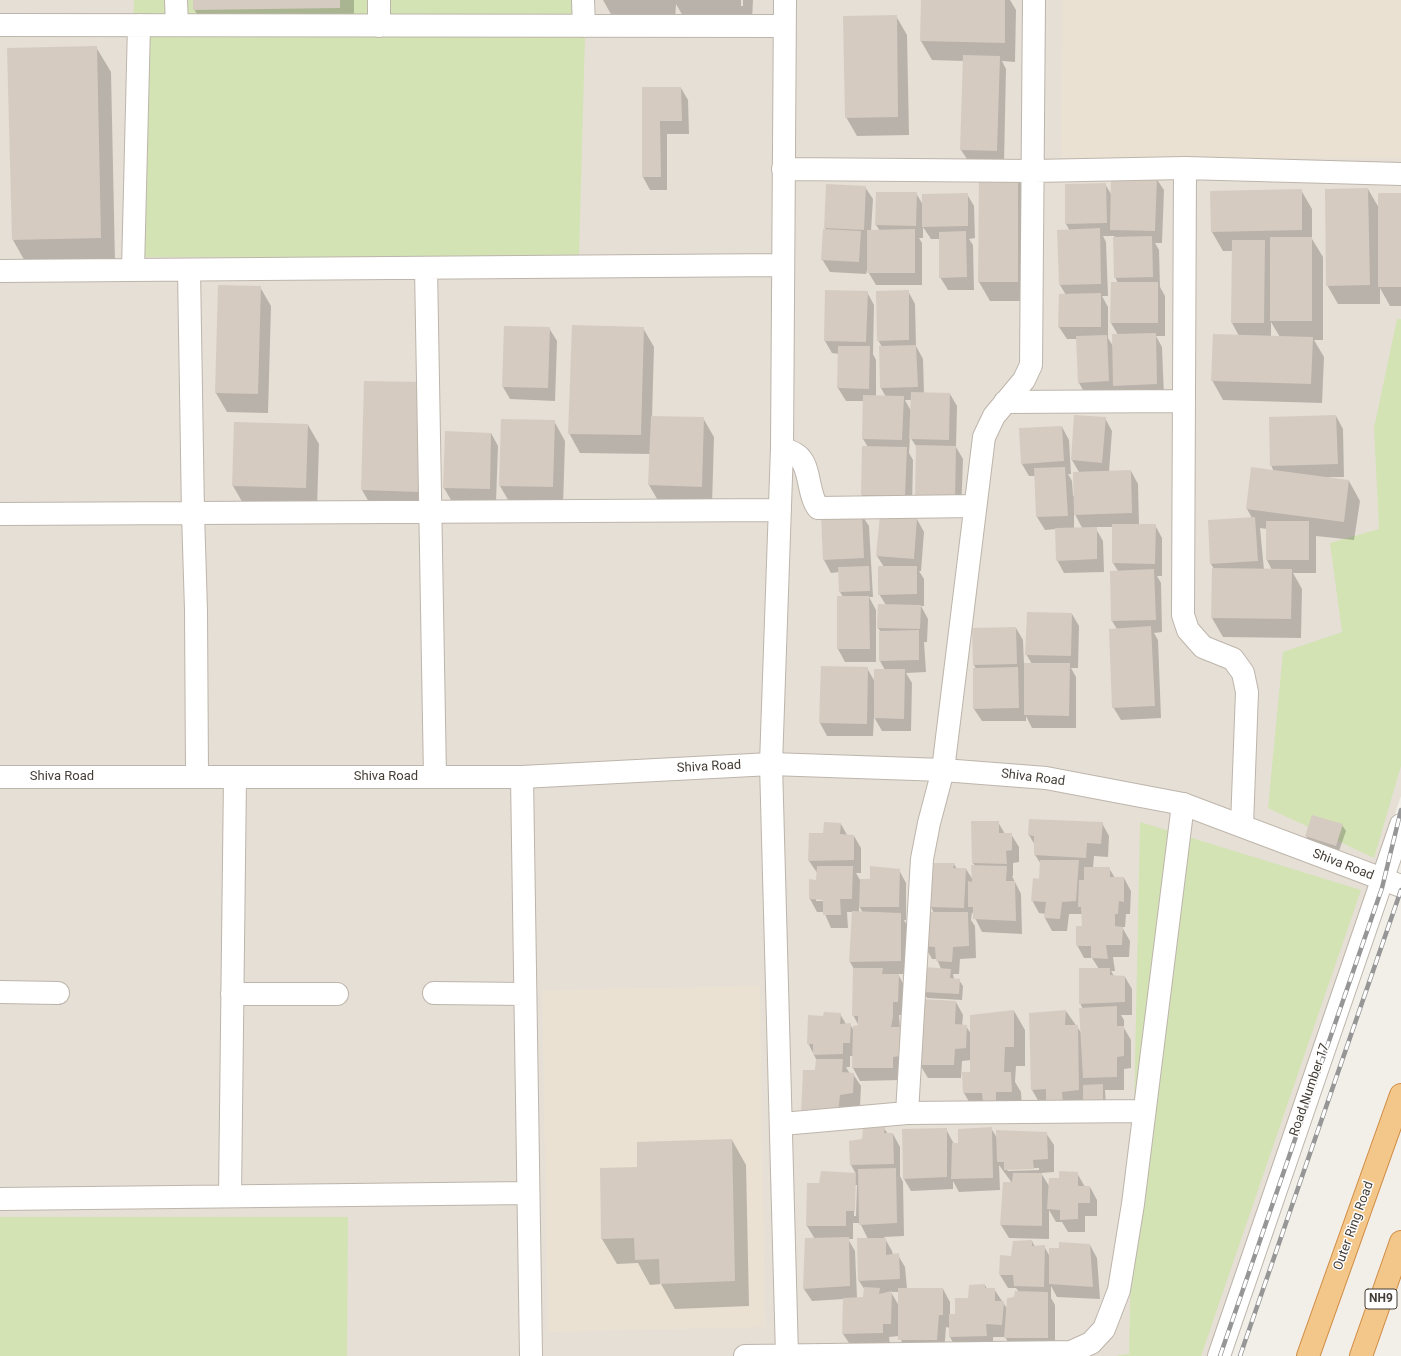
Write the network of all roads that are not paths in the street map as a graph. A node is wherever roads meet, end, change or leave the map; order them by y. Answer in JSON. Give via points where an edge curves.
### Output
{"nodes":[{"id":1,"x":176,"y":0,"type":"edge"},
{"id":2,"x":379,"y":0,"type":"edge"},
{"id":3,"x":583,"y":0,"type":"edge"},
{"id":4,"x":785,"y":0,"type":"edge"},
{"id":5,"x":1034,"y":0,"type":"edge"},
{"id":6,"x":0,"y":25,"type":"edge"},
{"id":7,"x":139,"y":25,"type":"junction"},
{"id":8,"x":177,"y":25,"type":"junction"},
{"id":9,"x":379,"y":26,"type":"junction"},
{"id":10,"x":584,"y":26,"type":"junction"},
{"id":11,"x":784,"y":26,"type":"junction"},
{"id":12,"x":1185,"y":168,"type":"junction"},
{"id":13,"x":783,"y":169,"type":"junction"},
{"id":14,"x":1034,"y":171,"type":"junction"},
{"id":15,"x":1401,"y":174,"type":"edge"},
{"id":16,"x":782,"y":265,"type":"junction"},
{"id":17,"x":426,"y":268,"type":"junction"},
{"id":18,"x":133,"y":270,"type":"junction"},
{"id":19,"x":189,"y":270,"type":"junction"},
{"id":20,"x":0,"y":271,"type":"edge"},
{"id":21,"x":1184,"y":401,"type":"junction"},
{"id":22,"x":1005,"y":402,"type":"junction"},
{"id":23,"x":782,"y":448,"type":"junction"},
{"id":24,"x":975,"y":506,"type":"junction"},
{"id":25,"x":780,"y":510,"type":"junction"},
{"id":26,"x":430,"y":512,"type":"junction"},
{"id":27,"x":193,"y":513,"type":"junction"},
{"id":28,"x":0,"y":514,"type":"edge"},
{"id":29,"x":770,"y":764,"type":"junction"},
{"id":30,"x":943,"y":770,"type":"junction"},
{"id":31,"x":197,"y":776,"type":"junction"},
{"id":32,"x":235,"y":776,"type":"junction"},
{"id":33,"x":0,"y":777,"type":"edge"},
{"id":34,"x":435,"y":777,"type":"junction"},
{"id":35,"x":522,"y":777,"type":"junction"},
{"id":36,"x":1183,"y":804,"type":"junction"},
{"id":37,"x":1242,"y":825,"type":"junction"},
{"id":38,"x":1401,"y":825,"type":"edge"},
{"id":39,"x":1392,"y":883,"type":"edge"},
{"id":40,"x":0,"y":992,"type":"edge"},
{"id":41,"x":58,"y":993,"type":"dead end"},
{"id":42,"x":434,"y":993,"type":"dead end"},
{"id":43,"x":232,"y":994,"type":"junction"},
{"id":44,"x":337,"y":994,"type":"dead end"},
{"id":45,"x":525,"y":994,"type":"junction"},
{"id":46,"x":1401,"y":1095,"type":"edge"},
{"id":47,"x":1144,"y":1111,"type":"junction"},
{"id":48,"x":907,"y":1113,"type":"junction"},
{"id":49,"x":782,"y":1124,"type":"junction"},
{"id":50,"x":527,"y":1192,"type":"junction"},
{"id":51,"x":230,"y":1196,"type":"junction"},
{"id":52,"x":0,"y":1199,"type":"edge"},
{"id":53,"x":1401,"y":1242,"type":"edge"},
{"id":54,"x":787,"y":1355,"type":"edge"},
{"id":55,"x":531,"y":1356,"type":"edge"},
{"id":56,"x":745,"y":1356,"type":"edge"},
{"id":57,"x":1219,"y":1356,"type":"edge"},
{"id":58,"x":1308,"y":1356,"type":"edge"},
{"id":59,"x":1360,"y":1356,"type":"edge"}],
"edges":[{"from":1,"to":8,"type":"street"},
{"from":2,"to":9,"type":"street"},
{"from":3,"to":10,"type":"street"},
{"from":4,"to":11,"type":"street"},
{"from":5,"to":14,"type":"street"},
{"from":6,"to":7,"type":"street"},
{"from":7,"to":8,"type":"street"},
{"from":7,"to":18,"type":"street"},
{"from":8,"to":9,"type":"street"},
{"from":9,"to":10,"type":"street"},
{"from":10,"to":11,"type":"street"},
{"from":11,"to":13,"type":"street"},
{"from":12,"to":14,"type":"street"},
{"from":12,"to":15,"type":"street"},
{"from":12,"to":21,"type":"street"},
{"from":13,"to":14,"type":"street"},
{"from":13,"to":16,"type":"street"},
{"from":14,"to":22,"type":"street","via":[[1031,365],[1024,380]]},
{"from":16,"to":17,"type":"street"},
{"from":16,"to":23,"type":"street"},
{"from":17,"to":19,"type":"street"},
{"from":17,"to":26,"type":"street"},
{"from":18,"to":19,"type":"street"},
{"from":18,"to":20,"type":"street"},
{"from":19,"to":27,"type":"street"},
{"from":21,"to":22,"type":"street"},
{"from":21,"to":37,"type":"street","via":[[1183,615],[1188,630],[1203,647],[1233,659],[1243,674],[1247,692]]},
{"from":22,"to":24,"type":"street","via":[[994,416],[984,437]]},
{"from":23,"to":24,"type":"street","via":[[797,454],[803,461],[812,500],[818,508]]},
{"from":23,"to":25,"type":"street"},
{"from":24,"to":30,"type":"street"},
{"from":25,"to":26,"type":"street"},
{"from":25,"to":29,"type":"street"},
{"from":26,"to":27,"type":"street"},
{"from":26,"to":34,"type":"street"},
{"from":27,"to":28,"type":"street"},
{"from":27,"to":31,"type":"street"},
{"from":29,"to":30,"type":"street","name":"Shiva Road"},
{"from":29,"to":35,"type":"street","name":"Shiva Road"},
{"from":29,"to":49,"type":"street"},
{"from":30,"to":36,"type":"street","name":"Shiva Road","via":[[1046,778]]},
{"from":30,"to":48,"type":"street","via":[[922,859]]},
{"from":31,"to":32,"type":"street","name":"Shiva Road"},
{"from":31,"to":33,"type":"street","name":"Shiva Road"},
{"from":32,"to":34,"type":"street","name":"Shiva Road"},
{"from":32,"to":43,"type":"street"},
{"from":34,"to":35,"type":"street","name":"Shiva Road"},
{"from":35,"to":45,"type":"street"},
{"from":36,"to":37,"type":"street","name":"Shiva Road"},
{"from":36,"to":47,"type":"street"},
{"from":37,"to":39,"type":"street","name":"Shiva Road"},
{"from":38,"to":39,"type":"street","name":"Road Number 17"},
{"from":39,"to":57,"type":"street","name":"Road Number 17"},
{"from":40,"to":41,"type":"street"},
{"from":42,"to":45,"type":"street"},
{"from":43,"to":44,"type":"street"},
{"from":43,"to":51,"type":"street"},
{"from":45,"to":50,"type":"street"},
{"from":46,"to":58,"type":"highway","name":"Outer Ring Road"},
{"from":47,"to":48,"type":"street"},
{"from":47,"to":54,"type":"street","via":[[1119,1290],[1104,1329],[1092,1343],[1072,1352]]},
{"from":48,"to":49,"type":"street"},
{"from":49,"to":54,"type":"street"},
{"from":50,"to":51,"type":"street"},
{"from":50,"to":55,"type":"street"},
{"from":51,"to":52,"type":"street"},
{"from":53,"to":59,"type":"highway","number":"NH9"},
{"from":54,"to":56,"type":"street"}]}
